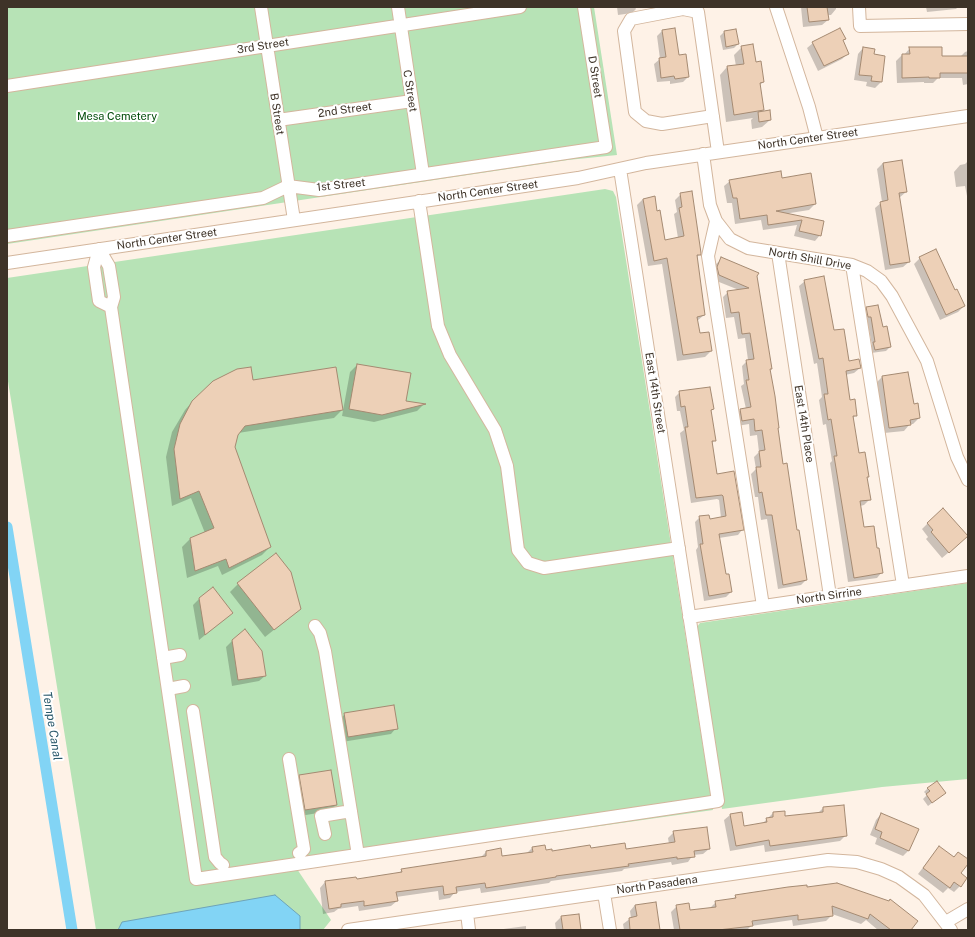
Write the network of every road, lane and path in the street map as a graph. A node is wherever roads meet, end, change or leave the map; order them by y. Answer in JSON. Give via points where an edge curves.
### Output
{"nodes":[{"id":1,"x":261,"y":7,"type":"edge"},
{"id":2,"x":398,"y":7,"type":"edge"},
{"id":3,"x":520,"y":7,"type":"edge"},
{"id":4,"x":584,"y":7,"type":"edge"},
{"id":5,"x":776,"y":7,"type":"edge"},
{"id":6,"x":859,"y":7,"type":"edge"},
{"id":7,"x":968,"y":24,"type":"edge"},
{"id":8,"x":400,"y":25,"type":"junction"},
{"id":9,"x":266,"y":46,"type":"junction"},
{"id":10,"x":7,"y":86,"type":"edge"},
{"id":11,"x":412,"y":101,"type":"junction"},
{"id":12,"x":713,"y":116,"type":"junction"},
{"id":13,"x":968,"y":116,"type":"edge"},
{"id":14,"x":278,"y":120,"type":"junction"},
{"id":15,"x":817,"y":138,"type":"junction"},
{"id":16,"x":606,"y":147,"type":"joint"},
{"id":17,"x":718,"y":152,"type":"junction"},
{"id":18,"x":703,"y":154,"type":"junction"},
{"id":19,"x":620,"y":168,"type":"junction"},
{"id":20,"x":423,"y":174,"type":"junction"},
{"id":21,"x":288,"y":186,"type":"junction"},
{"id":22,"x":420,"y":201,"type":"junction"},
{"id":23,"x":294,"y":220,"type":"junction"},
{"id":24,"x":716,"y":221,"type":"junction"},
{"id":25,"x":7,"y":236,"type":"edge"},
{"id":26,"x":99,"y":248,"type":"junction"},
{"id":27,"x":778,"y":253,"type":"junction"},
{"id":28,"x":7,"y":263,"type":"edge"},
{"id":29,"x":852,"y":265,"type":"junction"},
{"id":30,"x":968,"y":480,"type":"edge"},
{"id":31,"x":679,"y":548,"type":"junction"},
{"id":32,"x":968,"y":576,"type":"edge"},
{"id":33,"x":903,"y":585,"type":"junction"},
{"id":34,"x":830,"y":596,"type":"junction"},
{"id":35,"x":763,"y":606,"type":"junction"},
{"id":36,"x":689,"y":617,"type":"junction"},
{"id":37,"x":314,"y":626,"type":"dead end"},
{"id":38,"x":180,"y":655,"type":"dead end"},
{"id":39,"x":163,"y":658,"type":"junction"},
{"id":40,"x":184,"y":686,"type":"dead end"},
{"id":41,"x":168,"y":689,"type":"junction"},
{"id":42,"x":172,"y":714,"type":"junction"},
{"id":43,"x":289,"y":759,"type":"dead end"},
{"id":44,"x":351,"y":811,"type":"junction"},
{"id":45,"x":325,"y":834,"type":"dead end"},
{"id":46,"x":299,"y":852,"type":"dead end"},
{"id":47,"x":358,"y":855,"type":"junction"},
{"id":48,"x":223,"y":864,"type":"dead end"},
{"id":49,"x":604,"y":893,"type":"junction"},
{"id":50,"x":968,"y":908,"type":"edge"},
{"id":51,"x":467,"y":913,"type":"junction"},
{"id":52,"x":949,"y":926,"type":"edge"},
{"id":53,"x":348,"y":930,"type":"edge"},
{"id":54,"x":469,"y":930,"type":"edge"},
{"id":55,"x":610,"y":930,"type":"edge"}],
"edges":[{"from":1,"to":9,"type":"street","name":"B Street"},
{"from":2,"to":8,"type":"street","name":"C Street"},
{"from":3,"to":8,"type":"street","name":"3rd Street"},
{"from":4,"to":16,"type":"street","name":"D Street"},
{"from":5,"to":15,"type":"street"},
{"from":6,"to":7,"type":"street","via":[[860,26]]},
{"from":8,"to":9,"type":"street","name":"3rd Street"},
{"from":8,"to":11,"type":"street","name":"C Street"},
{"from":9,"to":10,"type":"street","name":"3rd Street"},
{"from":9,"to":14,"type":"street","name":"B Street"},
{"from":11,"to":14,"type":"street","name":"2nd Street"},
{"from":11,"to":20,"type":"street","name":"C Street"},
{"from":12,"to":12,"type":"street","via":[[698,12],[683,9],[631,19],[624,31],[635,112],[646,121],[662,124]]},
{"from":12,"to":17,"type":"street"},
{"from":13,"to":15,"type":"street","name":"North Center Street"},
{"from":14,"to":21,"type":"street","name":"B Street"},
{"from":15,"to":17,"type":"street","name":"North Center Street"},
{"from":16,"to":20,"type":"street","name":"1st Street"},
{"from":17,"to":18,"type":"street","name":"North Center Street"},
{"from":18,"to":19,"type":"street","name":"North Center Street"},
{"from":18,"to":24,"type":"street","name":"North Shill Drive","via":[[710,205]]},
{"from":19,"to":22,"type":"street","name":"North Center Street","via":[[578,178]]},
{"from":19,"to":31,"type":"street","name":"East 14th Street"},
{"from":20,"to":21,"type":"street","name":"1st Street","via":[[319,190]]},
{"from":21,"to":23,"type":"street","name":"B Street"},
{"from":21,"to":25,"type":"street","via":[[263,198]]},
{"from":22,"to":23,"type":"street","name":"North Center Street"},
{"from":22,"to":31,"type":"street","via":[[438,326],[450,356],[495,430],[507,466],[518,550],[528,563],[544,568]]},
{"from":23,"to":26,"type":"street","name":"North Center Street"},
{"from":24,"to":27,"type":"street","name":"North Shill Drive","via":[[730,239],[748,248]]},
{"from":24,"to":35,"type":"street","via":[[708,256]]},
{"from":26,"to":28,"type":"street","name":"North Center Street"},
{"from":26,"to":39,"type":"street","via":[[109,266],[114,297],[111,306]]},
{"from":27,"to":29,"type":"street","name":"North Shill Drive"},
{"from":27,"to":34,"type":"street","name":"East 14th Place"},
{"from":29,"to":30,"type":"street","name":"North Shill Drive","via":[[881,281],[892,296],[927,361],[957,457]]},
{"from":29,"to":33,"type":"street"},
{"from":31,"to":36,"type":"street","name":"East 14th Street"},
{"from":32,"to":33,"type":"street","name":"North Sirrine"},
{"from":33,"to":34,"type":"street","name":"North Sirrine"},
{"from":34,"to":35,"type":"street","name":"North Sirrine"},
{"from":35,"to":36,"type":"street","name":"North Sirrine"},
{"from":36,"to":47,"type":"street","name":"East 14th Street","via":[[718,801]]},
{"from":37,"to":44,"type":"street","via":[[320,633],[325,651]]},
{"from":38,"to":39,"type":"street"},
{"from":39,"to":41,"type":"street"},
{"from":40,"to":41,"type":"street"},
{"from":41,"to":42,"type":"street"},
{"from":42,"to":47,"type":"street","via":[[196,879]]},
{"from":42,"to":48,"type":"street","via":[[191,711],[216,857]]},
{"from":43,"to":46,"type":"street","via":[[304,849]]},
{"from":44,"to":45,"type":"street","via":[[321,816]]},
{"from":44,"to":47,"type":"street"},
{"from":49,"to":51,"type":"street","name":"North Pasadena"},
{"from":49,"to":52,"type":"street","name":"North Pasadena","via":[[828,860],[857,862],[881,868],[899,877],[924,895]]},
{"from":49,"to":55,"type":"street"},
{"from":50,"to":52,"type":"street"},
{"from":51,"to":53,"type":"street","name":"North Pasadena"},
{"from":51,"to":54,"type":"street"}]}
